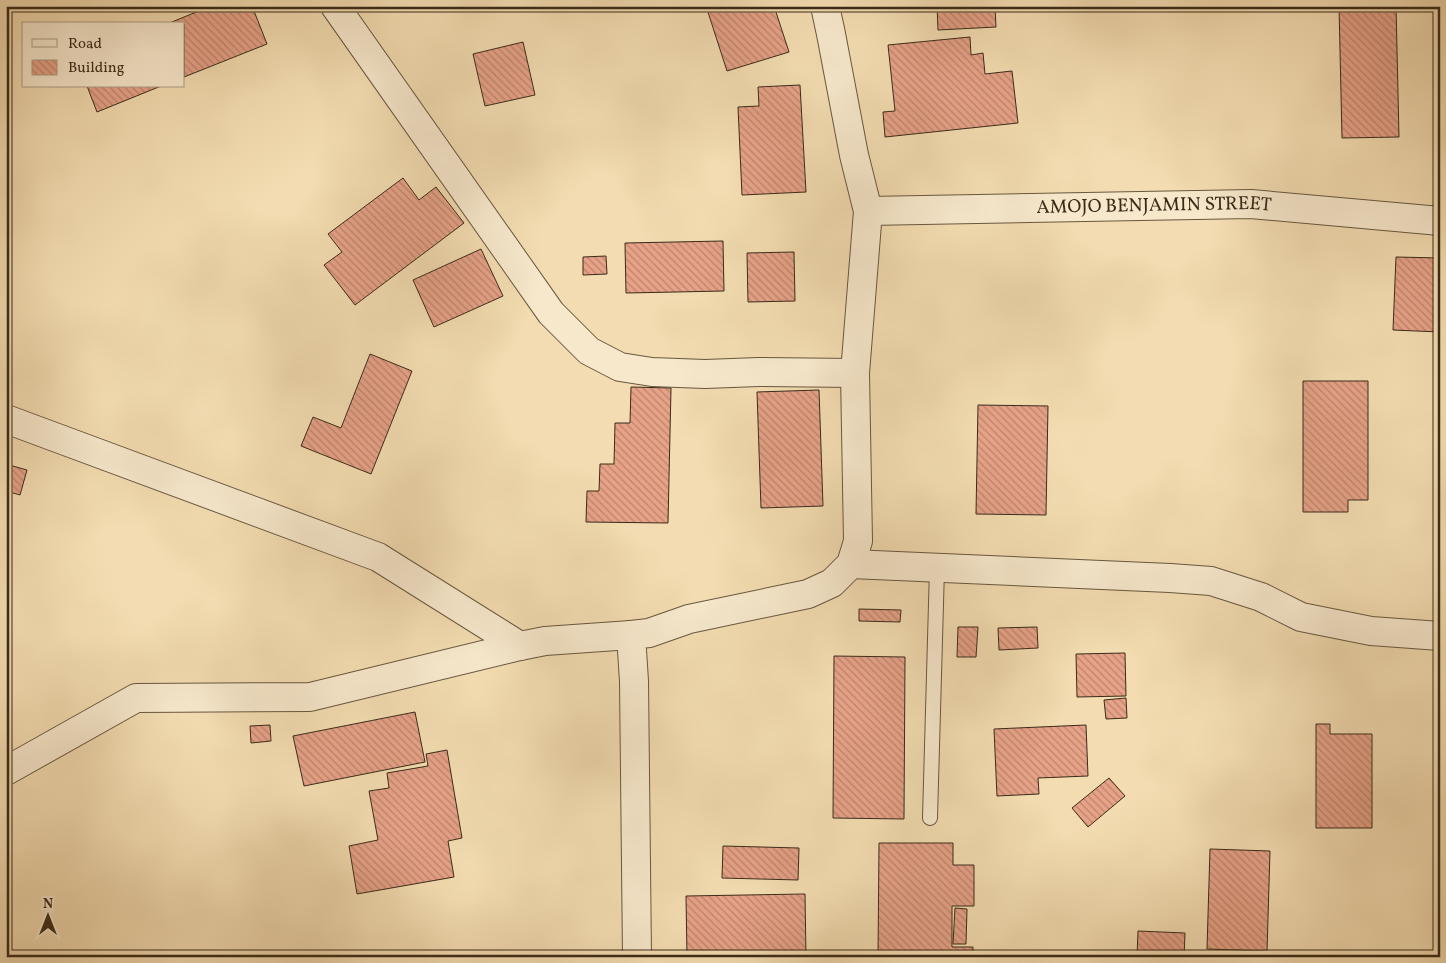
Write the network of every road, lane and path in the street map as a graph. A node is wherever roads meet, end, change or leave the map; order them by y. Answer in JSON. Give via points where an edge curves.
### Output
{"nodes":[{"id":1,"x":335,"y":6,"type":"edge"},
{"id":2,"x":825,"y":6,"type":"edge"},
{"id":3,"x":868,"y":211,"type":"junction"},
{"id":4,"x":1440,"y":221,"type":"edge"},
{"id":5,"x":855,"y":373,"type":"junction"},
{"id":6,"x":6,"y":419,"type":"edge"},
{"id":7,"x":851,"y":564,"type":"junction"},
{"id":8,"x":937,"y":568,"type":"junction"},
{"id":9,"x":632,"y":635,"type":"junction"},
{"id":10,"x":1440,"y":636,"type":"edge"},
{"id":11,"x":520,"y":646,"type":"junction"},
{"id":12,"x":6,"y":771,"type":"edge"},
{"id":13,"x":930,"y":818,"type":"dead end"},
{"id":14,"x":637,"y":957,"type":"edge"}],
"edges":[{"from":1,"to":5,"type":"street","via":[[551,312],[589,351],[620,367],[652,372]]},
{"from":2,"to":3,"type":"street"},
{"from":3,"to":4,"type":"street","name":"AMOJO BENJAMIN STREET","via":[[1251,204]]},
{"from":3,"to":5,"type":"street"},
{"from":5,"to":7,"type":"street","via":[[858,541]]},
{"from":6,"to":11,"type":"street","via":[[378,557]]},
{"from":7,"to":8,"type":"street"},
{"from":7,"to":9,"type":"street","via":[[832,583],[808,594],[689,619],[649,633]]},
{"from":8,"to":10,"type":"street","via":[[1211,581],[1261,597],[1301,617],[1371,631]]},
{"from":8,"to":13,"type":"lane"},
{"from":9,"to":11,"type":"street","via":[[545,641]]},
{"from":9,"to":14,"type":"street"},
{"from":11,"to":12,"type":"street","via":[[310,697],[136,698]]}]}
